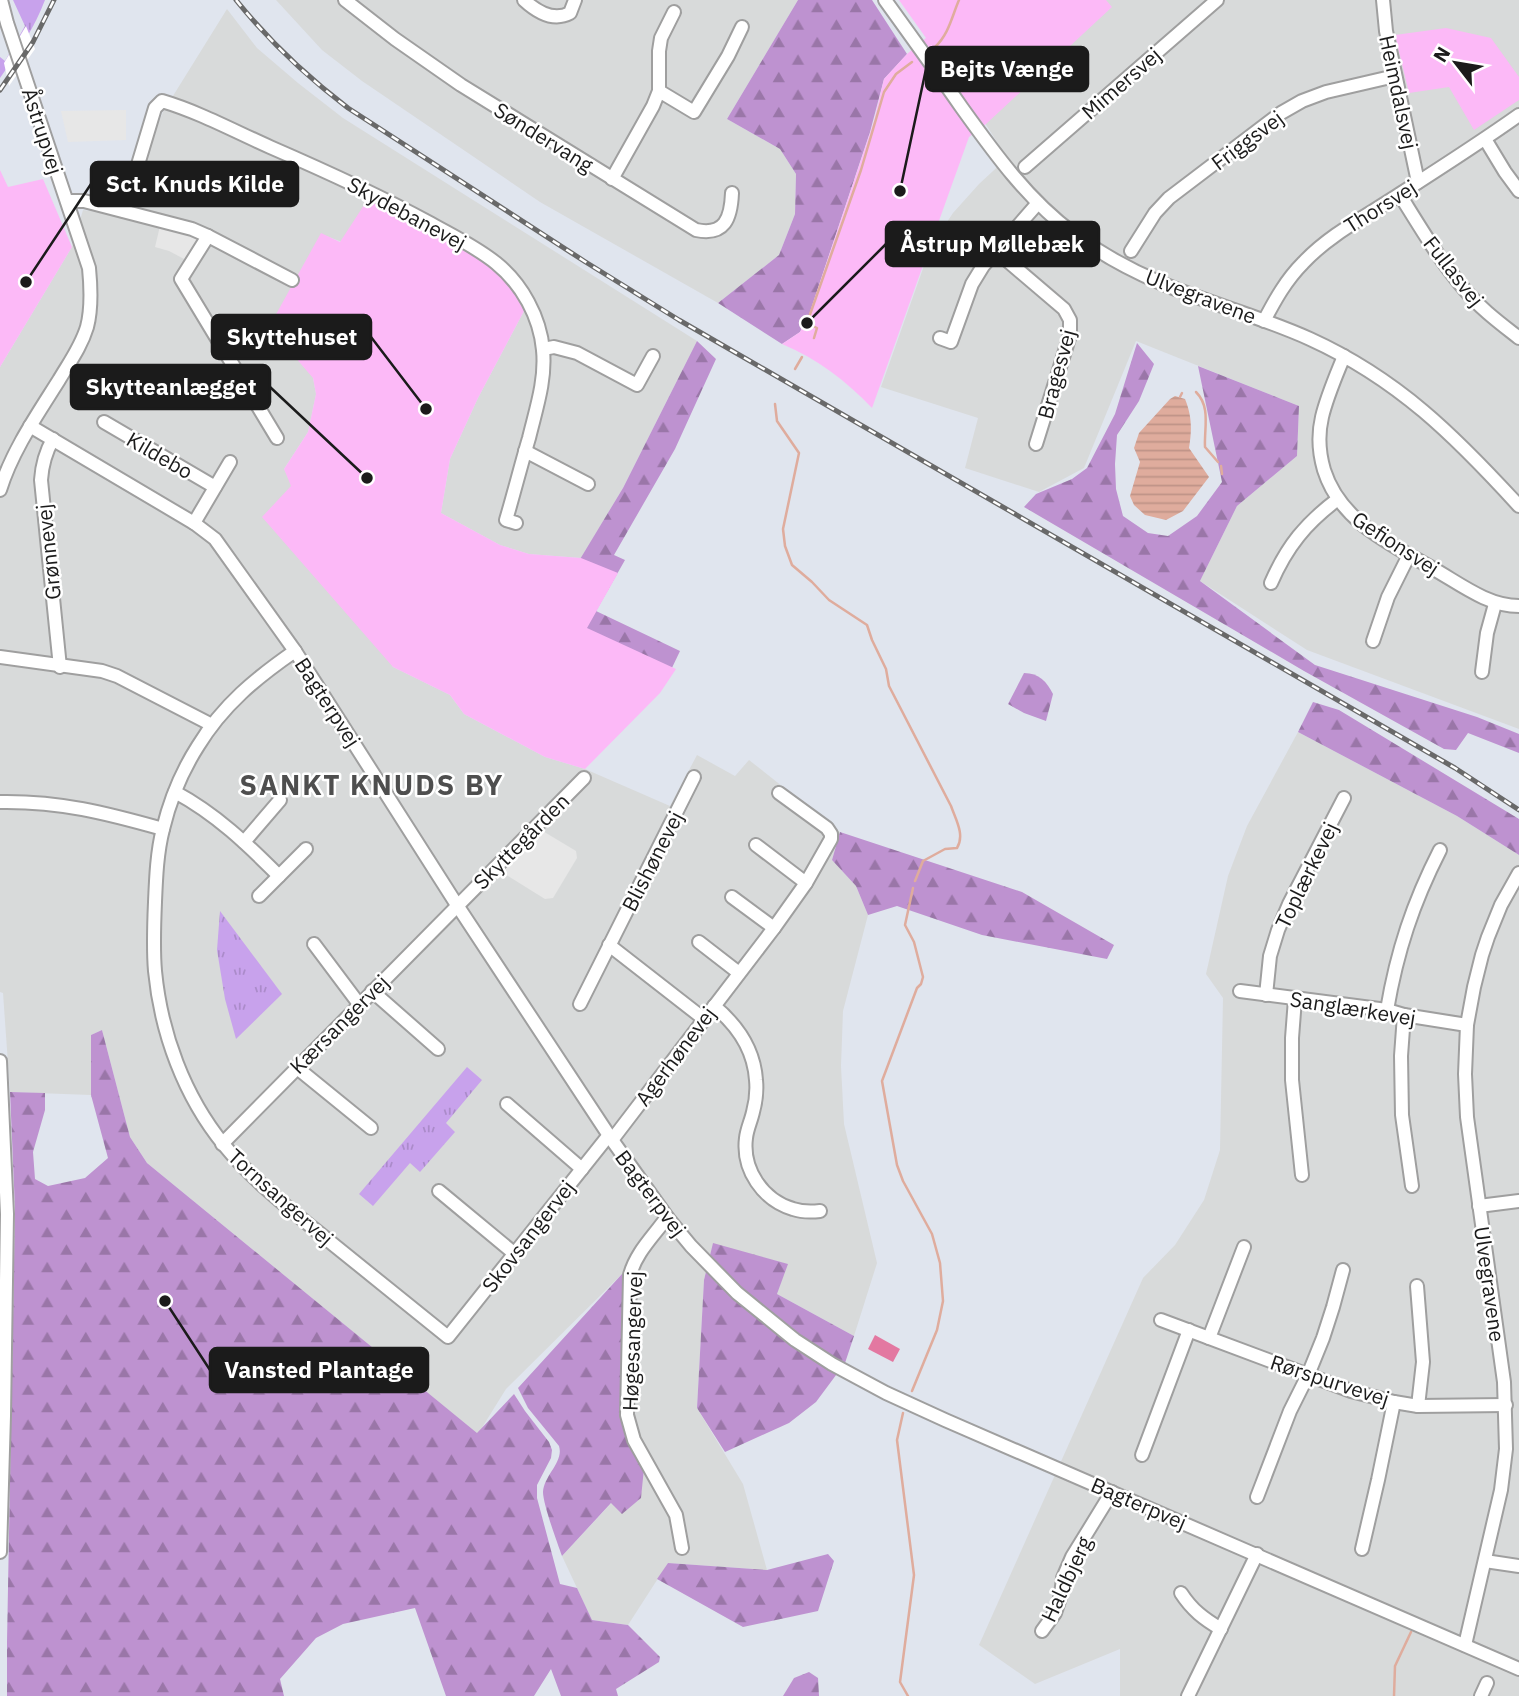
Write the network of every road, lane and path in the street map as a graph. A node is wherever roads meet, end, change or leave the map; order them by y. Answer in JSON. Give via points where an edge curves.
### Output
{"nodes":[{"id":1,"x":1,"y":0,"type":"edge"},
{"id":2,"x":345,"y":0,"type":"edge"},
{"id":3,"x":524,"y":0,"type":"edge"},
{"id":4,"x":575,"y":0,"type":"edge"},
{"id":5,"x":885,"y":0,"type":"edge"},
{"id":6,"x":1217,"y":0,"type":"edge"},
{"id":7,"x":1383,"y":0,"type":"edge"},
{"id":8,"x":674,"y":12,"type":"dead end"},
{"id":9,"x":742,"y":27,"type":"dead end"},
{"id":10,"x":1395,"y":76,"type":"junction"},
{"id":11,"x":659,"y":91,"type":"junction"},
{"id":12,"x":1519,"y":115,"type":"edge"},
{"id":13,"x":1485,"y":139,"type":"junction"},
{"id":14,"x":1026,"y":167,"type":"dead end"},
{"id":15,"x":612,"y":179,"type":"junction"},
{"id":16,"x":1418,"y":183,"type":"junction"},
{"id":17,"x":1519,"y":191,"type":"edge"},
{"id":18,"x":732,"y":193,"type":"dead end"},
{"id":19,"x":1400,"y":195,"type":"junction"},
{"id":20,"x":66,"y":201,"type":"junction"},
{"id":21,"x":1038,"y":204,"type":"junction"},
{"id":22,"x":124,"y":211,"type":"junction"},
{"id":23,"x":208,"y":236,"type":"junction"},
{"id":24,"x":996,"y":251,"type":"junction"},
{"id":25,"x":1131,"y":251,"type":"dead end"},
{"id":26,"x":292,"y":280,"type":"dead end"},
{"id":27,"x":1264,"y":321,"type":"junction"},
{"id":28,"x":940,"y":338,"type":"dead end"},
{"id":29,"x":1519,"y":338,"type":"edge"},
{"id":30,"x":543,"y":349,"type":"junction"},
{"id":31,"x":653,"y":356,"type":"dead end"},
{"id":32,"x":1344,"y":356,"type":"junction"},
{"id":33,"x":104,"y":422,"type":"dead end"},
{"id":34,"x":30,"y":426,"type":"junction"},
{"id":35,"x":52,"y":439,"type":"junction"},
{"id":36,"x":277,"y":439,"type":"dead end"},
{"id":37,"x":1036,"y":444,"type":"dead end"},
{"id":38,"x":525,"y":451,"type":"junction"},
{"id":39,"x":230,"y":462,"type":"dead end"},
{"id":40,"x":588,"y":484,"type":"dead end"},
{"id":41,"x":215,"y":487,"type":"junction"},
{"id":42,"x":0,"y":490,"type":"edge"},
{"id":43,"x":1338,"y":499,"type":"junction"},
{"id":44,"x":1519,"y":506,"type":"edge"},
{"id":45,"x":194,"y":523,"type":"junction"},
{"id":46,"x":516,"y":523,"type":"dead end"},
{"id":47,"x":1409,"y":555,"type":"junction"},
{"id":48,"x":1271,"y":583,"type":"dead end"},
{"id":49,"x":1495,"y":604,"type":"junction"},
{"id":50,"x":1519,"y":606,"type":"edge"},
{"id":51,"x":1373,"y":641,"type":"dead end"},
{"id":52,"x":295,"y":651,"type":"junction"},
{"id":53,"x":0,"y":657,"type":"edge"},
{"id":54,"x":60,"y":667,"type":"junction"},
{"id":55,"x":1482,"y":672,"type":"dead end"},
{"id":56,"x":212,"y":726,"type":"junction"},
{"id":57,"x":694,"y":777,"type":"dead end"},
{"id":58,"x":584,"y":778,"type":"dead end"},
{"id":59,"x":175,"y":792,"type":"junction"},
{"id":60,"x":779,"y":793,"type":"dead end"},
{"id":61,"x":1344,"y":798,"type":"dead end"},
{"id":62,"x":280,"y":800,"type":"dead end"},
{"id":63,"x":0,"y":802,"type":"edge"},
{"id":64,"x":163,"y":829,"type":"junction"},
{"id":65,"x":244,"y":842,"type":"junction"},
{"id":66,"x":756,"y":845,"type":"dead end"},
{"id":67,"x":306,"y":849,"type":"dead end"},
{"id":68,"x":1440,"y":850,"type":"dead end"},
{"id":69,"x":1519,"y":873,"type":"edge"},
{"id":70,"x":279,"y":876,"type":"junction"},
{"id":71,"x":806,"y":883,"type":"junction"},
{"id":72,"x":1519,"y":890,"type":"edge"},
{"id":73,"x":259,"y":896,"type":"dead end"},
{"id":74,"x":732,"y":897,"type":"dead end"},
{"id":75,"x":457,"y":905,"type":"junction"},
{"id":76,"x":1494,"y":923,"type":"junction"},
{"id":77,"x":774,"y":928,"type":"junction"},
{"id":78,"x":699,"y":942,"type":"dead end"},
{"id":79,"x":314,"y":944,"type":"dead end"},
{"id":80,"x":609,"y":945,"type":"junction"},
{"id":81,"x":739,"y":973,"type":"junction"},
{"id":82,"x":372,"y":991,"type":"junction"},
{"id":83,"x":1240,"y":991,"type":"dead end"},
{"id":84,"x":1266,"y":995,"type":"junction"},
{"id":85,"x":1295,"y":999,"type":"junction"},
{"id":86,"x":359,"y":1004,"type":"junction"},
{"id":87,"x":580,"y":1004,"type":"dead end"},
{"id":88,"x":714,"y":1006,"type":"junction"},
{"id":89,"x":1387,"y":1010,"type":"junction"},
{"id":90,"x":1404,"y":1016,"type":"junction"},
{"id":91,"x":704,"y":1019,"type":"junction"},
{"id":92,"x":1466,"y":1025,"type":"junction"},
{"id":93,"x":438,"y":1048,"type":"dead end"},
{"id":94,"x":0,"y":1061,"type":"edge"},
{"id":95,"x":296,"y":1067,"type":"junction"},
{"id":96,"x":507,"y":1104,"type":"dead end"},
{"id":97,"x":372,"y":1128,"type":"dead end"},
{"id":98,"x":610,"y":1137,"type":"junction"},
{"id":99,"x":222,"y":1144,"type":"junction"},
{"id":100,"x":582,"y":1168,"type":"junction"},
{"id":101,"x":1302,"y":1175,"type":"dead end"},
{"id":102,"x":1412,"y":1186,"type":"dead end"},
{"id":103,"x":439,"y":1191,"type":"dead end"},
{"id":104,"x":1519,"y":1201,"type":"edge"},
{"id":105,"x":1479,"y":1206,"type":"junction"},
{"id":106,"x":820,"y":1212,"type":"dead end"},
{"id":107,"x":667,"y":1217,"type":"junction"},
{"id":108,"x":1244,"y":1247,"type":"dead end"},
{"id":109,"x":514,"y":1254,"type":"junction"},
{"id":110,"x":1343,"y":1270,"type":"dead end"},
{"id":111,"x":1417,"y":1286,"type":"dead end"},
{"id":112,"x":1161,"y":1320,"type":"dead end"},
{"id":113,"x":1189,"y":1330,"type":"junction"},
{"id":114,"x":448,"y":1337,"type":"joint"},
{"id":115,"x":1209,"y":1338,"type":"junction"},
{"id":116,"x":1308,"y":1375,"type":"junction"},
{"id":117,"x":1394,"y":1402,"type":"junction"},
{"id":118,"x":1506,"y":1405,"type":"junction"},
{"id":119,"x":1418,"y":1406,"type":"junction"},
{"id":120,"x":1142,"y":1455,"type":"dead end"},
{"id":121,"x":1112,"y":1492,"type":"junction"},
{"id":122,"x":1257,"y":1497,"type":"dead end"},
{"id":123,"x":682,"y":1548,"type":"dead end"},
{"id":124,"x":1362,"y":1549,"type":"dead end"},
{"id":125,"x":0,"y":1552,"type":"edge"},
{"id":126,"x":1257,"y":1554,"type":"junction"},
{"id":127,"x":1485,"y":1561,"type":"junction"},
{"id":128,"x":1519,"y":1566,"type":"edge"},
{"id":129,"x":1181,"y":1593,"type":"dead end"},
{"id":130,"x":1221,"y":1629,"type":"junction"},
{"id":131,"x":1042,"y":1631,"type":"dead end"},
{"id":132,"x":1465,"y":1644,"type":"junction"},
{"id":133,"x":1519,"y":1669,"type":"edge"},
{"id":134,"x":1487,"y":1683,"type":"dead end"},
{"id":135,"x":1188,"y":1696,"type":"edge"},
{"id":136,"x":1481,"y":1696,"type":"edge"}],
"edges":[{"from":1,"to":20,"type":"street","name":"Åstrupvej"},
{"from":2,"to":15,"type":"street","name":"Søndervang","via":[[428,63]]},
{"from":3,"to":4,"type":"street","via":[[542,13],[562,17],[570,13]]},
{"from":5,"to":21,"type":"street","name":"Ulvegravene","via":[[1002,163]]},
{"from":6,"to":14,"type":"street","name":"Mimersvej"},
{"from":7,"to":10,"type":"street","name":"Heimdalsvej"},
{"from":8,"to":11,"type":"street","via":[[661,38]]},
{"from":9,"to":11,"type":"street","via":[[694,111]]},
{"from":10,"to":16,"type":"street","name":"Heimdalsvej"},
{"from":10,"to":25,"type":"street","name":"Friggsvej","via":[[1326,92],[1281,113],[1169,198]]},
{"from":11,"to":15,"type":"street"},
{"from":12,"to":13,"type":"street","name":"Thorsvej"},
{"from":13,"to":16,"type":"street","name":"Thorsvej"},
{"from":13,"to":17,"type":"street"},
{"from":15,"to":18,"type":"street","name":"Søndervang","via":[[705,232],[714,231],[728,219]]},
{"from":16,"to":19,"type":"street","name":"Thorsvej"},
{"from":19,"to":27,"type":"street","name":"Thorsvej","via":[[1320,246],[1288,280]]},
{"from":19,"to":29,"type":"street","name":"Fullasvej","via":[[1465,290]]},
{"from":20,"to":22,"type":"street"},
{"from":20,"to":34,"type":"street","name":"Åstrupvej","via":[[89,268],[90,313],[78,350]]},
{"from":21,"to":24,"type":"street"},
{"from":21,"to":27,"type":"street","name":"Ulvegravene","via":[[1118,263],[1161,284]]},
{"from":22,"to":23,"type":"street"},
{"from":22,"to":30,"type":"street","name":"Skydebanevej","via":[[155,108],[162,101],[335,175],[480,252],[523,293]]},
{"from":23,"to":26,"type":"street"},
{"from":23,"to":36,"type":"street","via":[[181,279]]},
{"from":24,"to":28,"type":"street","via":[[972,284],[951,342]]},
{"from":24,"to":37,"type":"street","name":"Bragesvej","via":[[1064,309],[1070,320],[1070,335]]},
{"from":27,"to":32,"type":"street","name":"Ulvegravene"},
{"from":30,"to":31,"type":"street","via":[[577,353],[637,386]]},
{"from":30,"to":38,"type":"street","name":"Skydebanevej","via":[[540,396]]},
{"from":32,"to":43,"type":"street","name":"Gefionsvej","via":[[1322,418],[1320,439],[1322,460]]},
{"from":32,"to":44,"type":"street","name":"Ulvegravene","via":[[1422,409]]},
{"from":33,"to":41,"type":"street","name":"Kildebo"},
{"from":34,"to":35,"type":"street","name":"Bagterpvej"},
{"from":34,"to":42,"type":"street","name":"Åstrupvej"},
{"from":35,"to":45,"type":"street","name":"Bagterpvej"},
{"from":35,"to":54,"type":"street","name":"Grønnevej","via":[[41,466],[41,480]]},
{"from":38,"to":40,"type":"street"},
{"from":38,"to":46,"type":"street","name":"Skydebanevej","via":[[506,520]]},
{"from":39,"to":41,"type":"street","name":"Kildebo"},
{"from":41,"to":45,"type":"street","name":"Kildebo"},
{"from":43,"to":47,"type":"street","name":"Gefionsvej","via":[[1365,527]]},
{"from":43,"to":48,"type":"street","via":[[1297,537]]},
{"from":45,"to":52,"type":"street","name":"Bagterpvej","via":[[215,539]]},
{"from":47,"to":49,"type":"street","name":"Gefionsvej"},
{"from":47,"to":51,"type":"street"},
{"from":49,"to":50,"type":"street","name":"Gefionsvej"},
{"from":49,"to":55,"type":"street"},
{"from":52,"to":56,"type":"street","name":"Tornsangervej","via":[[245,688]]},
{"from":52,"to":75,"type":"street","name":"Bagterpvej"},
{"from":53,"to":54,"type":"street"},
{"from":54,"to":56,"type":"street","via":[[117,676]]},
{"from":56,"to":59,"type":"street","name":"Tornsangervej"},
{"from":57,"to":80,"type":"street","name":"Blishønevej"},
{"from":58,"to":75,"type":"street","name":"Skyttegården"},
{"from":59,"to":64,"type":"street","name":"Tornsangervej"},
{"from":59,"to":65,"type":"street"},
{"from":60,"to":71,"type":"street","name":"Agerhønevej","via":[[831,834]]},
{"from":61,"to":84,"type":"street","name":"Toplærkevej","via":[[1278,930]]},
{"from":62,"to":65,"type":"street"},
{"from":63,"to":64,"type":"street","via":[[76,807]]},
{"from":64,"to":99,"type":"street","name":"Tornsangervej","via":[[154,932],[160,1007],[183,1079]]},
{"from":65,"to":70,"type":"street"},
{"from":66,"to":71,"type":"street"},
{"from":67,"to":70,"type":"street"},
{"from":68,"to":89,"type":"street","via":[[1401,943]]},
{"from":69,"to":76,"type":"street","name":"Ulvegravene"},
{"from":70,"to":73,"type":"street"},
{"from":71,"to":77,"type":"street","name":"Agerhønevej"},
{"from":72,"to":76,"type":"street","name":"Ulvegravene"},
{"from":74,"to":77,"type":"street"},
{"from":75,"to":82,"type":"street","name":"Kærsangervej"},
{"from":75,"to":98,"type":"street","name":"Bagterpvej"},
{"from":76,"to":92,"type":"street","name":"Ulvegravene"},
{"from":77,"to":81,"type":"street","name":"Agerhønevej"},
{"from":78,"to":81,"type":"street"},
{"from":79,"to":86,"type":"street"},
{"from":80,"to":87,"type":"street","name":"Blishønevej"},
{"from":80,"to":91,"type":"street"},
{"from":81,"to":88,"type":"street","name":"Agerhønevej"},
{"from":82,"to":86,"type":"street","name":"Kærsangervej"},
{"from":82,"to":93,"type":"street"},
{"from":83,"to":84,"type":"street","name":"Sanglærkevej"},
{"from":84,"to":85,"type":"street","name":"Sanglærkevej"},
{"from":85,"to":89,"type":"street","name":"Sanglærkevej"},
{"from":85,"to":101,"type":"street","via":[[1292,1080]]},
{"from":86,"to":95,"type":"street","name":"Kærsangervej"},
{"from":88,"to":91,"type":"street","name":"Agerhønevej"},
{"from":88,"to":106,"type":"street","via":[[747,1044],[756,1077],[745,1149],[752,1175],[769,1197],[781,1204]]},
{"from":89,"to":90,"type":"street","name":"Sanglærkevej"},
{"from":90,"to":92,"type":"street","name":"Sanglærkevej"},
{"from":90,"to":102,"type":"street","via":[[1402,1115]]},
{"from":91,"to":98,"type":"street","name":"Agerhønevej"},
{"from":92,"to":105,"type":"street","name":"Ulvegravene","via":[[1467,1117]]},
{"from":94,"to":125,"type":"street","via":[[7,1214]]},
{"from":95,"to":97,"type":"street"},
{"from":95,"to":99,"type":"street","name":"Kærsangervej"},
{"from":96,"to":100,"type":"street"},
{"from":98,"to":100,"type":"street","name":"Skovsangervej"},
{"from":98,"to":107,"type":"street","name":"Bagterpvej"},
{"from":99,"to":114,"type":"street","name":"Tornsangervej","via":[[286,1207]]},
{"from":100,"to":109,"type":"street","name":"Skovsangervej"},
{"from":103,"to":109,"type":"street"},
{"from":104,"to":105,"type":"street"},
{"from":105,"to":118,"type":"street","name":"Ulvegravene"},
{"from":107,"to":121,"type":"street","name":"Bagterpvej","via":[[737,1293],[832,1364],[945,1420]]},
{"from":107,"to":123,"type":"street","name":"Høgesangervej","via":[[643,1247],[630,1275],[627,1415],[634,1440],[676,1515]]},
{"from":108,"to":115,"type":"street"},
{"from":109,"to":114,"type":"street","name":"Skovsangervej"},
{"from":110,"to":116,"type":"street"},
{"from":111,"to":119,"type":"street","via":[[1423,1362]]},
{"from":112,"to":113,"type":"street","name":"Rørspurvevej"},
{"from":113,"to":115,"type":"street","name":"Rørspurvevej"},
{"from":113,"to":120,"type":"street"},
{"from":115,"to":116,"type":"street","name":"Rørspurvevej"},
{"from":116,"to":117,"type":"street","name":"Rørspurvevej"},
{"from":116,"to":122,"type":"street"},
{"from":117,"to":119,"type":"street","name":"Rørspurvevej"},
{"from":117,"to":124,"type":"street"},
{"from":118,"to":119,"type":"street","name":"Rørspurvevej"},
{"from":118,"to":127,"type":"street","name":"Ulvegravene","via":[[1501,1490]]},
{"from":121,"to":126,"type":"street","name":"Bagterpvej"},
{"from":121,"to":131,"type":"street","name":"Haldbjerg","via":[[1072,1557],[1055,1613]]},
{"from":126,"to":130,"type":"street"},
{"from":126,"to":132,"type":"street","name":"Bagterpvej"},
{"from":127,"to":128,"type":"street"},
{"from":127,"to":132,"type":"street","name":"Ulvegravene"},
{"from":129,"to":130,"type":"street","via":[[1201,1617]]},
{"from":130,"to":135,"type":"street"},
{"from":132,"to":133,"type":"street","name":"Bagterpvej"},
{"from":134,"to":136,"type":"street"}]}
